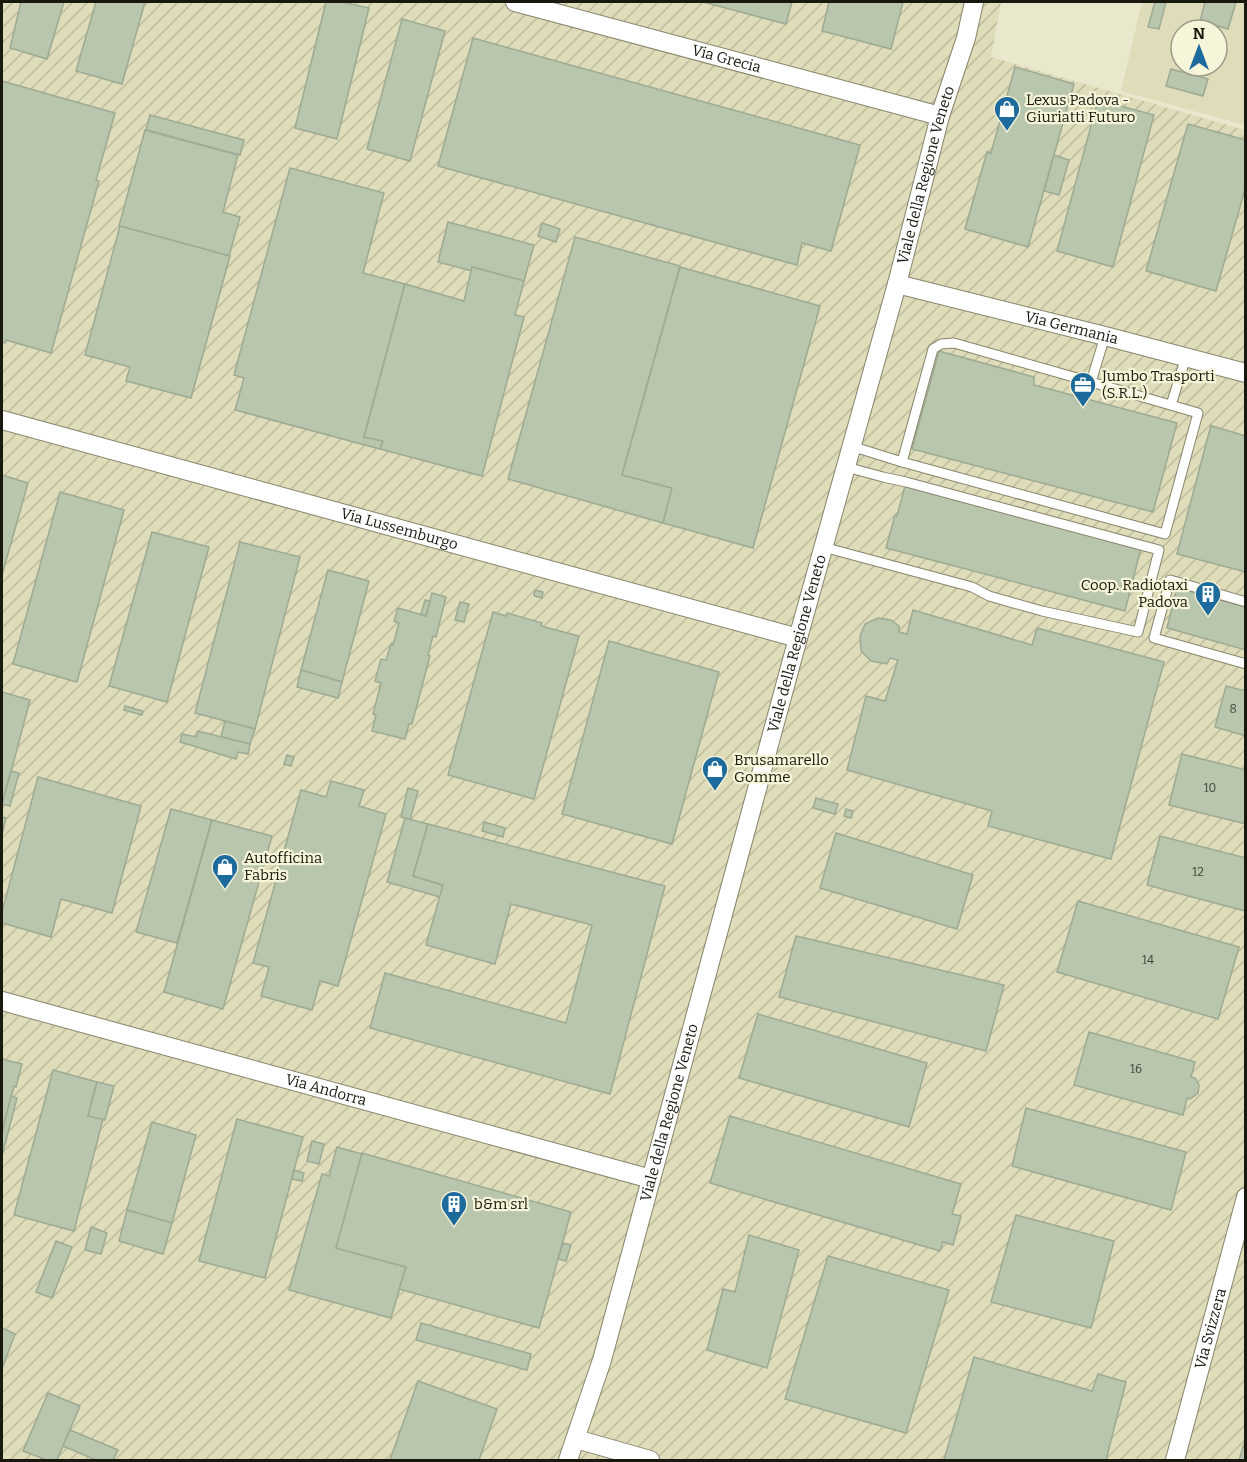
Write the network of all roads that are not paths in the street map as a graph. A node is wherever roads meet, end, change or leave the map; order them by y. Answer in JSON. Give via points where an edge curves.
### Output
{"nodes":[{"id":1,"x":515,"y":2,"type":"edge"},
{"id":2,"x":974,"y":2,"type":"edge"},
{"id":3,"x":940,"y":116,"type":"junction"},
{"id":4,"x":897,"y":284,"type":"junction"},
{"id":5,"x":1105,"y":336,"type":"junction"},
{"id":6,"x":1186,"y":357,"type":"junction"},
{"id":7,"x":1245,"y":373,"type":"edge"},
{"id":8,"x":1091,"y":382,"type":"junction"},
{"id":9,"x":1171,"y":405,"type":"junction"},
{"id":10,"x":2,"y":420,"type":"edge"},
{"id":11,"x":851,"y":446,"type":"junction"},
{"id":12,"x":903,"y":462,"type":"junction"},
{"id":13,"x":846,"y":467,"type":"junction"},
{"id":14,"x":824,"y":547,"type":"junction"},
{"id":15,"x":1245,"y":602,"type":"edge"},
{"id":16,"x":798,"y":638,"type":"junction"},
{"id":17,"x":1245,"y":664,"type":"edge"},
{"id":18,"x":2,"y":1000,"type":"edge"},
{"id":19,"x":651,"y":1179,"type":"junction"},
{"id":20,"x":1245,"y":1197,"type":"edge"},
{"id":21,"x":576,"y":1439,"type":"junction"},
{"id":22,"x":568,"y":1461,"type":"edge"},
{"id":23,"x":650,"y":1461,"type":"edge"},
{"id":24,"x":1175,"y":1461,"type":"edge"}],
"edges":[{"from":1,"to":3,"type":"street","name":"Via Grecia"},
{"from":2,"to":3,"type":"street","name":"Viale della Regione Veneto"},
{"from":3,"to":4,"type":"street","name":"Viale della Regione Veneto"},
{"from":4,"to":5,"type":"street","name":"Via Germania"},
{"from":4,"to":11,"type":"street","name":"Viale della Regione Veneto"},
{"from":5,"to":6,"type":"street","name":"Via Germania"},
{"from":5,"to":8,"type":"lane"},
{"from":6,"to":7,"type":"street","name":"Via Germania"},
{"from":6,"to":9,"type":"lane"},
{"from":8,"to":9,"type":"lane"},
{"from":8,"to":12,"type":"lane","via":[[954,343],[941,344],[933,349]]},
{"from":9,"to":12,"type":"lane","via":[[1198,413],[1165,534]]},
{"from":10,"to":16,"type":"street","name":"Via Lussemburgo"},
{"from":11,"to":12,"type":"lane"},
{"from":11,"to":13,"type":"street","name":"Viale della Regione Veneto"},
{"from":13,"to":14,"type":"street","name":"Viale della Regione Veneto"},
{"from":13,"to":14,"type":"lane","via":[[1159,550],[1138,632],[1041,611],[988,596],[972,587]]},
{"from":14,"to":16,"type":"street","name":"Viale della Regione Veneto"},
{"from":15,"to":17,"type":"lane","via":[[1170,580],[1154,638]]},
{"from":16,"to":19,"type":"street","name":"Viale della Regione Veneto"},
{"from":18,"to":19,"type":"street","name":"Via Andorra"},
{"from":19,"to":21,"type":"street","name":"Viale della Regione Veneto","via":[[602,1360]]},
{"from":20,"to":24,"type":"street","name":"Via Svizzera"},
{"from":21,"to":22,"type":"street","name":"Viale della Regione Veneto"},
{"from":21,"to":23,"type":"street"}]}
